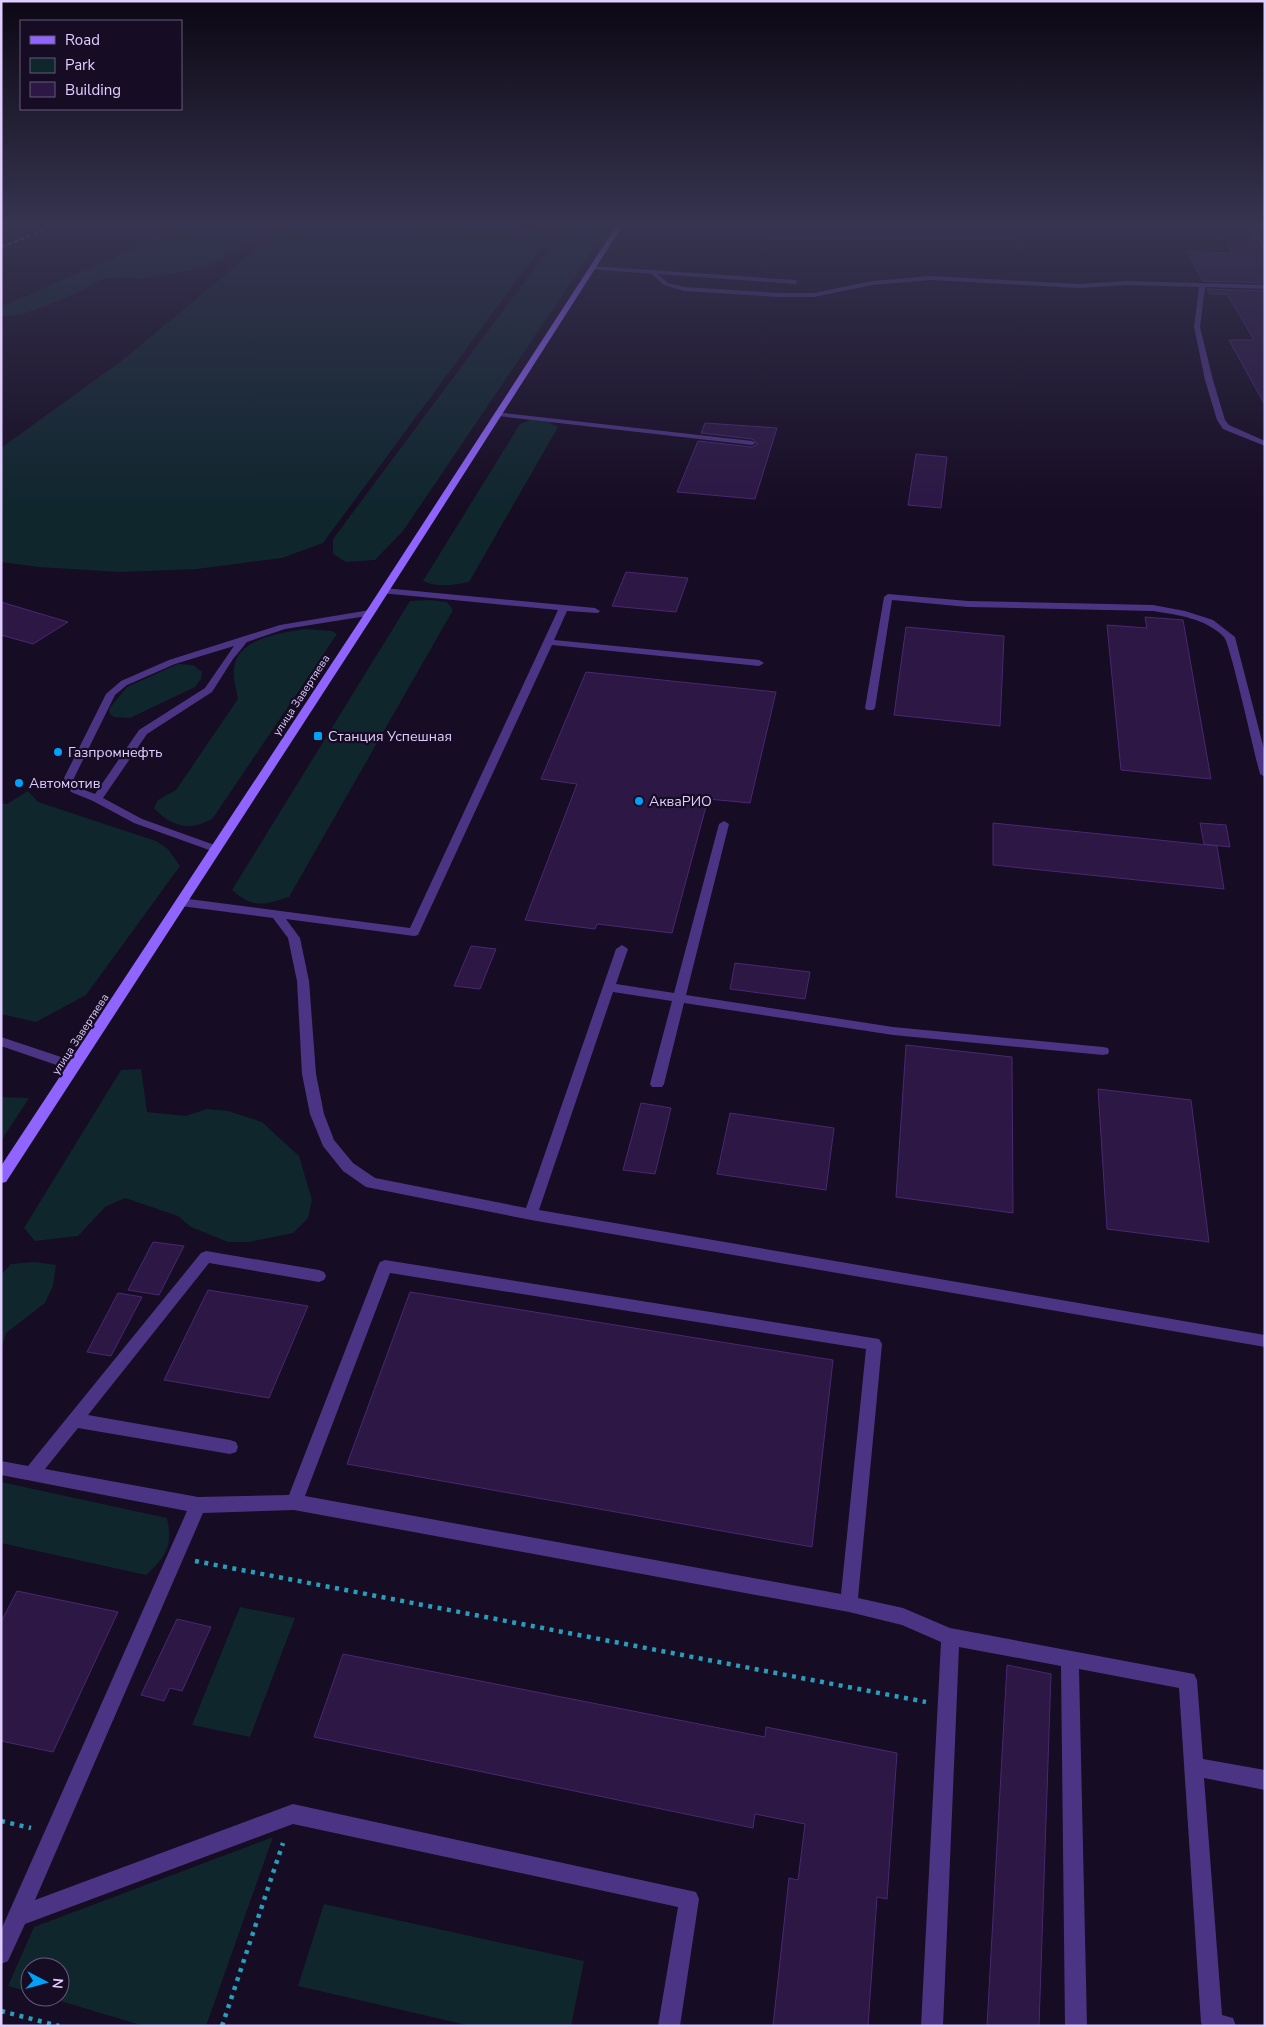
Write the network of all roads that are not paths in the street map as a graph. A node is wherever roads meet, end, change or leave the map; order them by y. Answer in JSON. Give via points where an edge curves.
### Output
{"nodes":[{"id":1,"x":559,"y":320,"type":"edge"},
{"id":2,"x":1198,"y":320,"type":"edge"},
{"id":3,"x":498,"y":414,"type":"junction"},
{"id":4,"x":752,"y":443,"type":"dead end"},
{"id":5,"x":1265,"y":444,"type":"edge"},
{"id":6,"x":384,"y":591,"type":"junction"},
{"id":7,"x":564,"y":608,"type":"junction"},
{"id":8,"x":595,"y":611,"type":"dead end"},
{"id":9,"x":370,"y":613,"type":"junction"},
{"id":10,"x":244,"y":640,"type":"junction"},
{"id":11,"x":549,"y":642,"type":"junction"},
{"id":12,"x":759,"y":663,"type":"dead end"},
{"id":13,"x":870,"y":708,"type":"dead end"},
{"id":14,"x":1265,"y":774,"type":"edge"},
{"id":15,"x":97,"y":799,"type":"junction"},
{"id":16,"x":724,"y":824,"type":"dead end"},
{"id":17,"x":216,"y":849,"type":"junction"},
{"id":18,"x":181,"y":902,"type":"junction"},
{"id":19,"x":277,"y":915,"type":"junction"},
{"id":20,"x":622,"y":949,"type":"dead end"},
{"id":21,"x":609,"y":987,"type":"junction"},
{"id":22,"x":680,"y":999,"type":"junction"},
{"id":23,"x":1,"y":1040,"type":"edge"},
{"id":24,"x":1103,"y":1051,"type":"dead end"},
{"id":25,"x":74,"y":1066,"type":"junction"},
{"id":26,"x":657,"y":1084,"type":"dead end"},
{"id":27,"x":1,"y":1178,"type":"edge"},
{"id":28,"x":531,"y":1214,"type":"junction"},
{"id":29,"x":319,"y":1276,"type":"dead end"},
{"id":30,"x":1265,"y":1341,"type":"edge"},
{"id":31,"x":75,"y":1420,"type":"junction"},
{"id":32,"x":230,"y":1447,"type":"dead end"},
{"id":33,"x":1,"y":1468,"type":"edge"},
{"id":34,"x":31,"y":1474,"type":"junction"},
{"id":35,"x":294,"y":1502,"type":"junction"},
{"id":36,"x":198,"y":1505,"type":"junction"},
{"id":37,"x":849,"y":1604,"type":"junction"},
{"id":38,"x":950,"y":1637,"type":"junction"},
{"id":39,"x":1070,"y":1659,"type":"junction"},
{"id":40,"x":1194,"y":1767,"type":"junction"},
{"id":41,"x":1265,"y":1780,"type":"edge"},
{"id":42,"x":18,"y":1916,"type":"junction"},
{"id":43,"x":1,"y":1954,"type":"edge"},
{"id":44,"x":669,"y":2026,"type":"edge"},
{"id":45,"x":932,"y":2026,"type":"edge"},
{"id":46,"x":1076,"y":2026,"type":"edge"},
{"id":47,"x":1225,"y":2026,"type":"edge"}],
"edges":[{"from":1,"to":3,"type":"main road","name":"улица Завертяева"},
{"from":2,"to":5,"type":"street","via":[[1209,380],[1221,420],[1226,427]]},
{"from":3,"to":4,"type":"street"},
{"from":3,"to":6,"type":"main road","name":"улица Завертяева"},
{"from":6,"to":7,"type":"street"},
{"from":6,"to":9,"type":"main road","name":"улица Завертяева"},
{"from":7,"to":8,"type":"street"},
{"from":7,"to":11,"type":"street"},
{"from":9,"to":10,"type":"street","via":[[284,626]]},
{"from":9,"to":17,"type":"main road","name":"улица Завертяева"},
{"from":10,"to":15,"type":"street","via":[[209,690],[143,732]]},
{"from":10,"to":15,"type":"street","via":[[172,662],[124,683],[111,694],[69,778],[75,790]]},
{"from":11,"to":12,"type":"street"},
{"from":11,"to":19,"type":"street","via":[[414,932]]},
{"from":13,"to":14,"type":"street","via":[[888,597],[968,604],[1153,608],[1210,622],[1230,637]]},
{"from":15,"to":17,"type":"street","via":[[138,821]]},
{"from":16,"to":22,"type":"street"},
{"from":17,"to":18,"type":"main road","name":"улица Завертяева"},
{"from":18,"to":19,"type":"street"},
{"from":18,"to":25,"type":"main road","name":"улица Завертяева"},
{"from":19,"to":28,"type":"street","via":[[294,938],[303,981],[309,1074],[317,1114],[328,1142],[348,1167],[371,1182]]},
{"from":20,"to":21,"type":"street"},
{"from":21,"to":22,"type":"street"},
{"from":21,"to":28,"type":"street"},
{"from":22,"to":24,"type":"street","via":[[893,1031]]},
{"from":22,"to":26,"type":"street"},
{"from":23,"to":25,"type":"street"},
{"from":25,"to":27,"type":"main road","name":"улица Завертяева"},
{"from":28,"to":30,"type":"street"},
{"from":29,"to":31,"type":"street","via":[[206,1257]]},
{"from":31,"to":32,"type":"street"},
{"from":31,"to":34,"type":"street"},
{"from":33,"to":34,"type":"street"},
{"from":34,"to":36,"type":"street"},
{"from":35,"to":36,"type":"street"},
{"from":35,"to":37,"type":"street"},
{"from":35,"to":37,"type":"street","via":[[385,1266],[874,1344]]},
{"from":36,"to":42,"type":"street"},
{"from":37,"to":38,"type":"street","via":[[903,1617]]},
{"from":38,"to":39,"type":"street"},
{"from":38,"to":45,"type":"street"},
{"from":39,"to":40,"type":"street","via":[[1188,1680]]},
{"from":39,"to":46,"type":"street"},
{"from":40,"to":41,"type":"street"},
{"from":40,"to":47,"type":"street","via":[[1212,2023]]},
{"from":42,"to":43,"type":"street"},
{"from":42,"to":44,"type":"street","via":[[293,1814],[689,1899]]}]}
